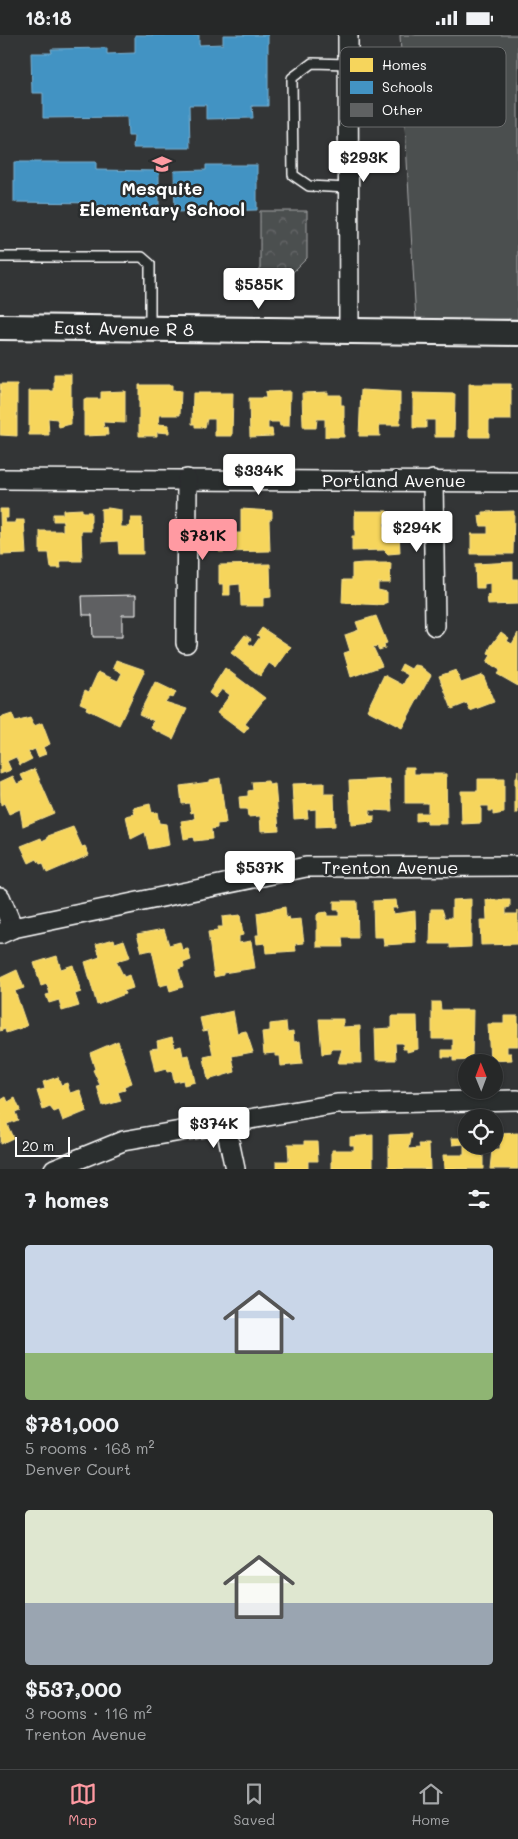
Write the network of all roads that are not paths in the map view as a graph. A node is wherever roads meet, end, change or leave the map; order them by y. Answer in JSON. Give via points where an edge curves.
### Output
{"nodes":[{"id":1,"x":340,"y":64,"type":"edge"},
{"id":2,"x":348,"y":127,"type":"edge"},
{"id":3,"x":348,"y":188,"type":"junction"},
{"id":4,"x":0,"y":257,"type":"edge"},
{"id":5,"x":0,"y":327,"type":"edge"},
{"id":6,"x":150,"y":328,"type":"junction"},
{"id":7,"x":349,"y":330,"type":"junction"},
{"id":8,"x":518,"y":333,"type":"edge"},
{"id":9,"x":0,"y":479,"type":"edge"},
{"id":10,"x":187,"y":479,"type":"junction"},
{"id":11,"x":433,"y":480,"type":"junction"},
{"id":12,"x":518,"y":481,"type":"edge"},
{"id":13,"x":435,"y":626,"type":"dead end"},
{"id":14,"x":186,"y":643,"type":"dead end"},
{"id":15,"x":518,"y":866,"type":"edge"},
{"id":16,"x":0,"y":897,"type":"edge"},
{"id":17,"x":6,"y":931,"type":"edge"},
{"id":18,"x":518,"y":1100,"type":"edge"},
{"id":19,"x":225,"y":1122,"type":"junction"},
{"id":20,"x":54,"y":1169,"type":"edge"},
{"id":21,"x":235,"y":1169,"type":"edge"}],
"edges":[{"from":1,"to":3,"type":"lane","via":[[312,63],[292,77],[294,175],[309,186]]},
{"from":2,"to":3,"type":"street"},
{"from":3,"to":7,"type":"street"},
{"from":4,"to":6,"type":"lane","via":[[142,257],[150,264]]},
{"from":5,"to":6,"type":"street","name":"East Avenue R 8"},
{"from":6,"to":7,"type":"street","name":"East Avenue R 8"},
{"from":7,"to":8,"type":"street","name":"East Avenue R 8"},
{"from":9,"to":10,"type":"street","name":"Portland Avenue"},
{"from":10,"to":11,"type":"street","name":"Portland Avenue"},
{"from":10,"to":14,"type":"street"},
{"from":11,"to":12,"type":"street","name":"Portland Avenue"},
{"from":11,"to":13,"type":"street"},
{"from":15,"to":17,"type":"street","name":"Trenton Avenue","via":[[306,867]]},
{"from":16,"to":17,"type":"street"},
{"from":18,"to":19,"type":"street","via":[[337,1104]]},
{"from":19,"to":20,"type":"street","via":[[123,1141]]},
{"from":19,"to":21,"type":"street"}]}
